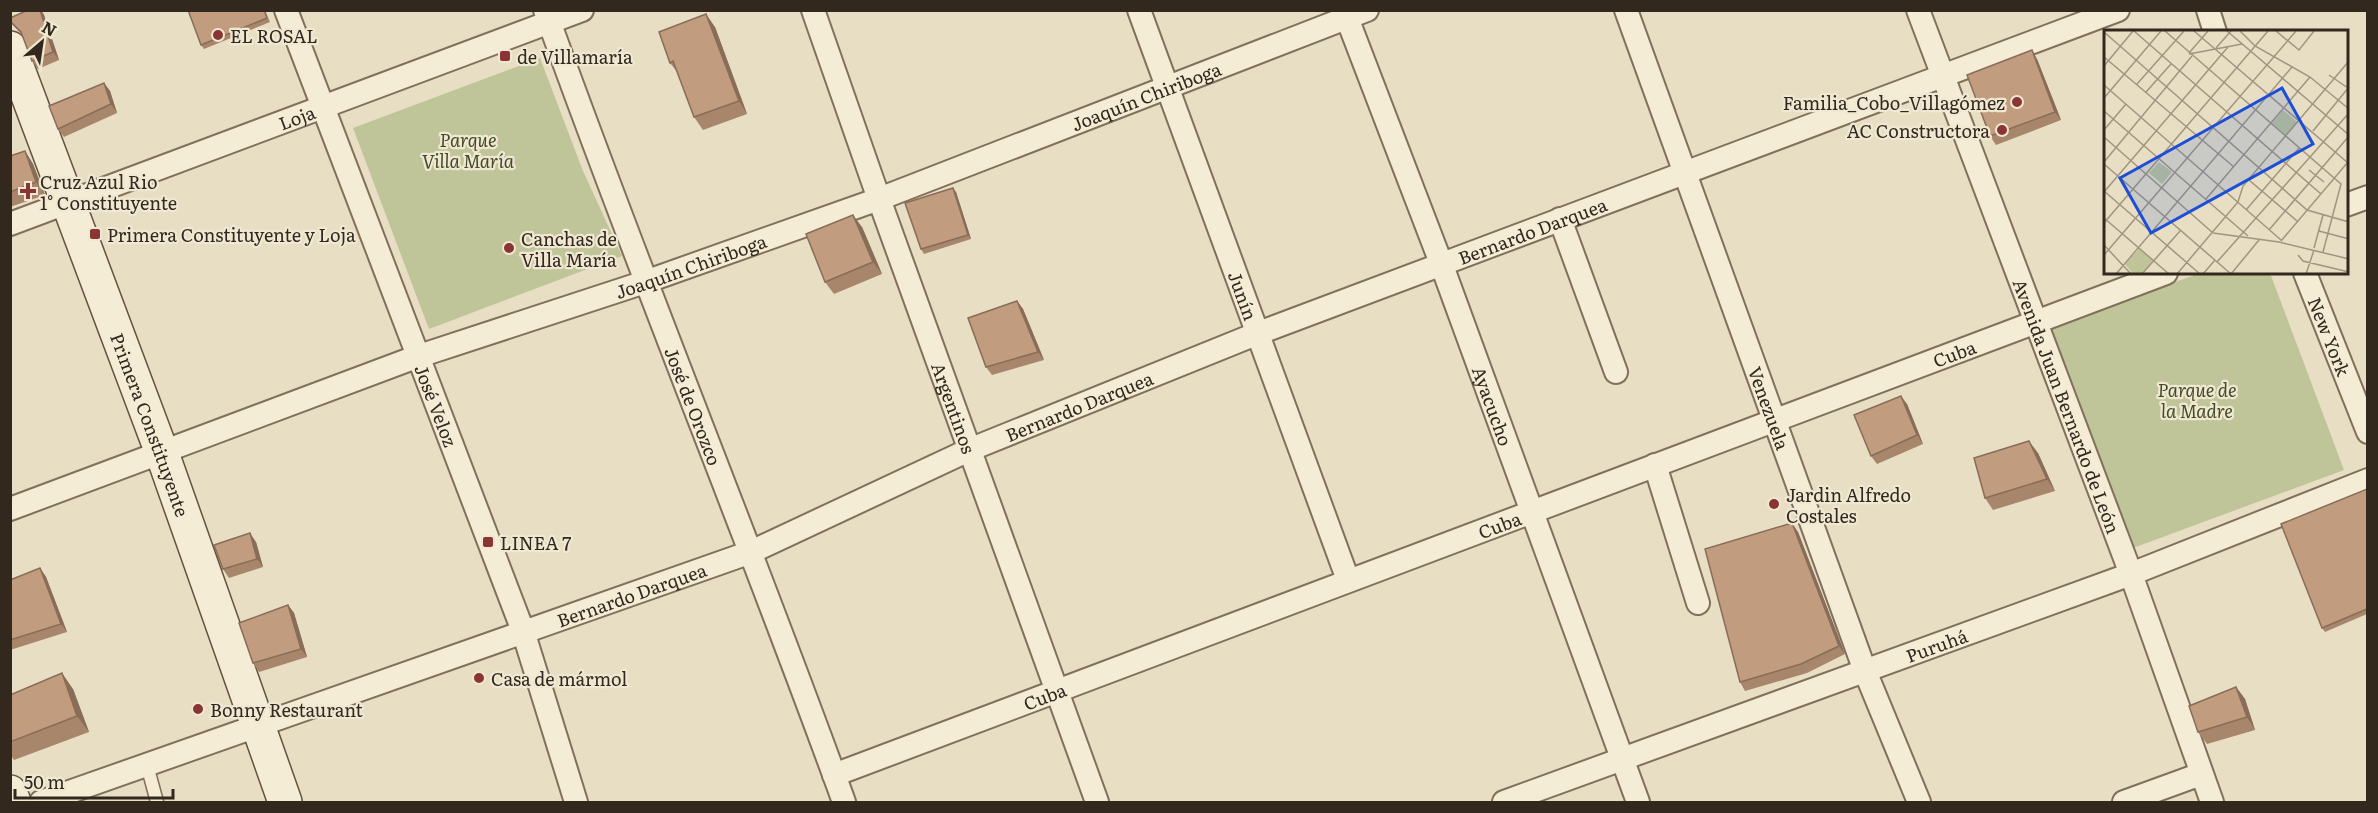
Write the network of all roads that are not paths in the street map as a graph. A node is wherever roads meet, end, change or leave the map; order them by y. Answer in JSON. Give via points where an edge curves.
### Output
{"nodes":[{"id":1,"x":286,"y":10,"type":"edge"},
{"id":2,"x":582,"y":10,"type":"edge"},
{"id":3,"x":813,"y":10,"type":"edge"},
{"id":4,"x":1139,"y":10,"type":"edge"},
{"id":5,"x":1626,"y":10,"type":"edge"},
{"id":6,"x":1918,"y":10,"type":"edge"},
{"id":7,"x":2118,"y":10,"type":"edge"},
{"id":8,"x":2208,"y":10,"type":"edge"},
{"id":9,"x":1353,"y":13,"type":"edge"},
{"id":10,"x":547,"y":16,"type":"edge"},
{"id":11,"x":2214,"y":30,"type":"edge"},
{"id":12,"x":10,"y":48,"type":"edge"},
{"id":13,"x":1942,"y":77,"type":"junction"},
{"id":14,"x":1167,"y":88,"type":"junction"},
{"id":15,"x":322,"y":107,"type":"junction"},
{"id":16,"x":1685,"y":174,"type":"junction"},
{"id":17,"x":2367,"y":197,"type":"edge"},
{"id":18,"x":879,"y":199,"type":"junction"},
{"id":19,"x":66,"y":203,"type":"junction"},
{"id":20,"x":2348,"y":204,"type":"edge"},
{"id":21,"x":1560,"y":219,"type":"junction"},
{"id":22,"x":10,"y":224,"type":"edge"},
{"id":23,"x":1441,"y":263,"type":"junction"},
{"id":24,"x":2163,"y":274,"type":"edge"},
{"id":25,"x":2305,"y":274,"type":"edge"},
{"id":26,"x":645,"y":282,"type":"junction"},
{"id":27,"x":2035,"y":324,"type":"junction"},
{"id":28,"x":1256,"y":334,"type":"junction"},
{"id":29,"x":416,"y":357,"type":"junction"},
{"id":30,"x":1617,"y":372,"type":"dead end"},
{"id":31,"x":1774,"y":420,"type":"junction"},
{"id":32,"x":2367,"y":432,"type":"edge"},
{"id":33,"x":969,"y":450,"type":"junction"},
{"id":34,"x":162,"y":453,"type":"junction"},
{"id":35,"x":1655,"y":465,"type":"junction"},
{"id":36,"x":2367,"y":480,"type":"edge"},
{"id":37,"x":10,"y":509,"type":"edge"},
{"id":38,"x":1532,"y":511,"type":"junction"},
{"id":39,"x":751,"y":552,"type":"junction"},
{"id":40,"x":2131,"y":574,"type":"junction"},
{"id":41,"x":1348,"y":580,"type":"junction"},
{"id":42,"x":1698,"y":603,"type":"dead end"},
{"id":43,"x":523,"y":631,"type":"junction"},
{"id":44,"x":1865,"y":671,"type":"junction"},
{"id":45,"x":1058,"y":693,"type":"junction"},
{"id":46,"x":258,"y":725,"type":"junction"},
{"id":47,"x":1623,"y":759,"type":"junction"},
{"id":48,"x":147,"y":765,"type":"junction"},
{"id":49,"x":2201,"y":774,"type":"junction"},
{"id":50,"x":834,"y":775,"type":"junction"},
{"id":51,"x":10,"y":792,"type":"edge"},
{"id":52,"x":15,"y":802,"type":"edge"},
{"id":53,"x":41,"y":802,"type":"edge"},
{"id":54,"x":157,"y":802,"type":"edge"},
{"id":55,"x":285,"y":802,"type":"edge"},
{"id":56,"x":576,"y":802,"type":"edge"},
{"id":57,"x":844,"y":802,"type":"edge"},
{"id":58,"x":1097,"y":802,"type":"edge"},
{"id":59,"x":1504,"y":802,"type":"edge"},
{"id":60,"x":1638,"y":802,"type":"edge"},
{"id":61,"x":1918,"y":802,"type":"edge"},
{"id":62,"x":2124,"y":802,"type":"edge"},
{"id":63,"x":2212,"y":802,"type":"edge"}],
"edges":[{"from":1,"to":15,"type":"street","name":"José Veloz"},
{"from":2,"to":10,"type":"street","name":"Loja"},
{"from":3,"to":18,"type":"street","name":"Argentinos"},
{"from":4,"to":14,"type":"street","name":"Junín"},
{"from":5,"to":16,"type":"street","name":"Venezuela"},
{"from":6,"to":13,"type":"street","name":"Avenida Juan Bernardo de León"},
{"from":7,"to":13,"type":"street","name":"Bernardo Darquea"},
{"from":8,"to":11,"type":"street"},
{"from":9,"to":14,"type":"street","name":"Joaquín Chiriboga"},
{"from":9,"to":23,"type":"street","name":"Ayacucho"},
{"from":10,"to":15,"type":"street","name":"Loja"},
{"from":10,"to":26,"type":"street","name":"José de Orozco"},
{"from":12,"to":19,"type":"main road","name":"Primera Constituyente"},
{"from":13,"to":16,"type":"street","name":"Bernardo Darquea"},
{"from":13,"to":27,"type":"street","name":"Avenida Juan Bernardo de León"},
{"from":14,"to":18,"type":"street","name":"Joaquín Chiriboga"},
{"from":14,"to":28,"type":"street","name":"Junín"},
{"from":15,"to":19,"type":"street","name":"Loja"},
{"from":15,"to":29,"type":"street","name":"José Veloz"},
{"from":16,"to":21,"type":"street","name":"Bernardo Darquea"},
{"from":16,"to":31,"type":"street","name":"Venezuela"},
{"from":17,"to":20,"type":"street"},
{"from":18,"to":26,"type":"street","name":"Joaquín Chiriboga"},
{"from":18,"to":33,"type":"street","name":"Argentinos"},
{"from":19,"to":22,"type":"street","name":"Loja"},
{"from":19,"to":34,"type":"main road","name":"Primera Constituyente"},
{"from":21,"to":23,"type":"street","name":"Bernardo Darquea"},
{"from":21,"to":30,"type":"street"},
{"from":23,"to":28,"type":"street","name":"Bernardo Darquea"},
{"from":23,"to":38,"type":"street","name":"Ayacucho"},
{"from":24,"to":27,"type":"street","name":"Cuba"},
{"from":25,"to":32,"type":"street","name":"New York"},
{"from":26,"to":29,"type":"street","name":"Joaquín Chiriboga"},
{"from":26,"to":39,"type":"street","name":"José de Orozco"},
{"from":27,"to":31,"type":"street","name":"Cuba"},
{"from":27,"to":40,"type":"street","name":"Avenida Juan Bernardo de León"},
{"from":28,"to":33,"type":"street","name":"Bernardo Darquea"},
{"from":28,"to":41,"type":"street","name":"Junín"},
{"from":29,"to":34,"type":"street","name":"Joaquín Chiriboga"},
{"from":29,"to":43,"type":"street","name":"José Veloz"},
{"from":31,"to":35,"type":"street","name":"Cuba"},
{"from":31,"to":44,"type":"street","name":"Venezuela"},
{"from":33,"to":39,"type":"street","name":"Bernardo Darquea"},
{"from":33,"to":45,"type":"street","name":"Argentinos"},
{"from":34,"to":37,"type":"street","name":"Joaquín Chiriboga"},
{"from":34,"to":46,"type":"main road","name":"Primera Constituyente"},
{"from":35,"to":38,"type":"street","name":"Cuba"},
{"from":35,"to":42,"type":"street"},
{"from":36,"to":40,"type":"street","name":"Puruhá"},
{"from":38,"to":41,"type":"street","name":"Cuba"},
{"from":38,"to":47,"type":"street","name":"Ayacucho"},
{"from":39,"to":43,"type":"street","name":"Bernardo Darquea"},
{"from":39,"to":50,"type":"street","name":"José de Orozco"},
{"from":40,"to":44,"type":"street","name":"Puruhá"},
{"from":40,"to":49,"type":"street","name":"Avenida Juan Bernardo de León"},
{"from":41,"to":45,"type":"street","name":"Cuba"},
{"from":43,"to":46,"type":"street","name":"Bernardo Darquea"},
{"from":43,"to":56,"type":"street","name":"José Veloz"},
{"from":44,"to":47,"type":"street","name":"Puruhá"},
{"from":44,"to":61,"type":"street","name":"Venezuela"},
{"from":45,"to":50,"type":"street","name":"Cuba"},
{"from":45,"to":58,"type":"street","name":"Argentinos"},
{"from":46,"to":48,"type":"street","name":"Bernardo Darquea"},
{"from":46,"to":55,"type":"main road","name":"Primera Constituyente"},
{"from":47,"to":59,"type":"street","name":"Puruhá"},
{"from":47,"to":60,"type":"street","name":"Ayacucho"},
{"from":48,"to":53,"type":"street","name":"Bernardo Darquea"},
{"from":48,"to":54,"type":"lane"},
{"from":49,"to":62,"type":"street"},
{"from":49,"to":63,"type":"street","name":"Avenida Juan Bernardo de León"},
{"from":50,"to":57,"type":"street","name":"José de Orozco"},
{"from":51,"to":52,"type":"main road"}]}
